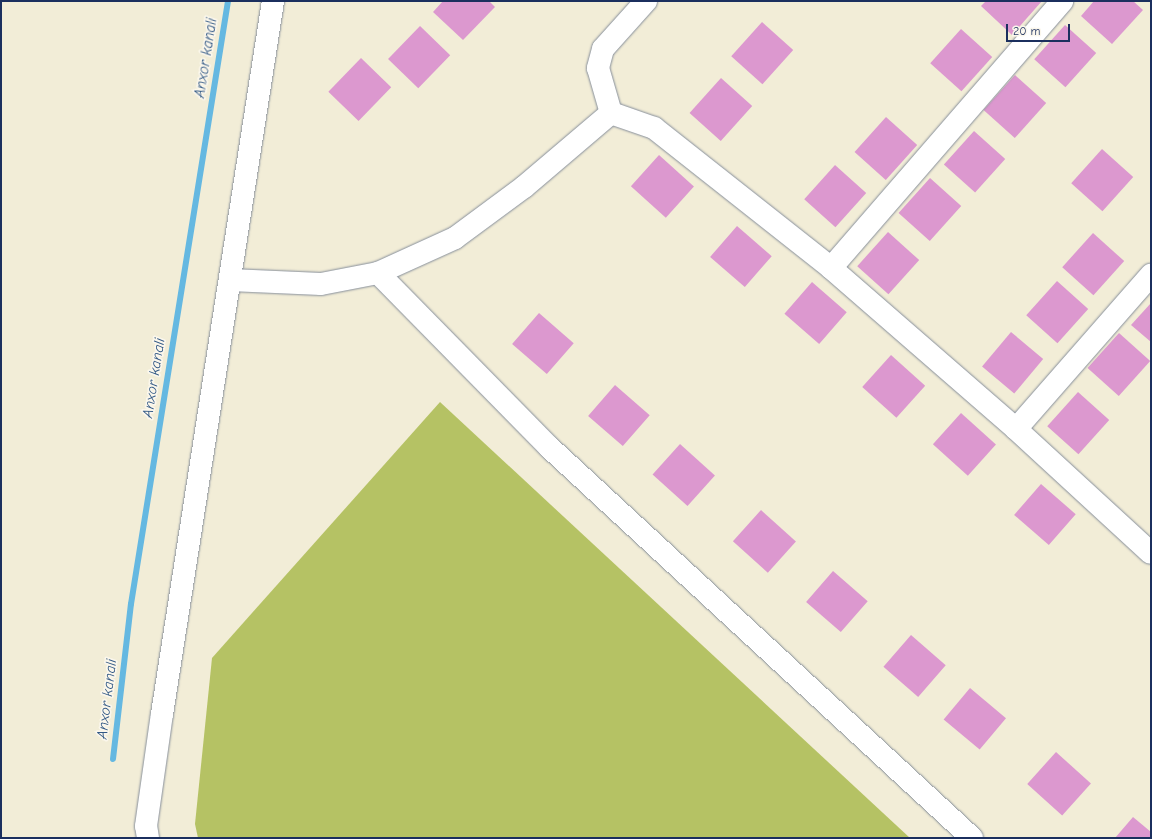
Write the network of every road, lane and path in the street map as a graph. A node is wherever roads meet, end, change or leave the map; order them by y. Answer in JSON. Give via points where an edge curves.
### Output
{"nodes":[{"id":1,"x":273,"y":1,"type":"edge"},
{"id":2,"x":646,"y":1,"type":"edge"},
{"id":3,"x":1062,"y":1,"type":"edge"},
{"id":4,"x":611,"y":113,"type":"junction"},
{"id":5,"x":831,"y":268,"type":"junction"},
{"id":6,"x":378,"y":273,"type":"junction"},
{"id":7,"x":1151,"y":275,"type":"edge"},
{"id":8,"x":230,"y":280,"type":"junction"},
{"id":9,"x":1016,"y":429,"type":"junction"},
{"id":10,"x":1151,"y":553,"type":"edge"},
{"id":11,"x":148,"y":838,"type":"edge"},
{"id":12,"x":972,"y":838,"type":"edge"}],
"edges":[{"from":1,"to":8,"type":"street"},
{"from":2,"to":4,"type":"street","via":[[603,49],[598,68]]},
{"from":3,"to":5,"type":"street"},
{"from":4,"to":5,"type":"street","via":[[654,128]]},
{"from":4,"to":6,"type":"street","via":[[524,187],[455,238]]},
{"from":5,"to":9,"type":"street"},
{"from":6,"to":8,"type":"street","via":[[321,284]]},
{"from":6,"to":12,"type":"street","via":[[549,447]]},
{"from":7,"to":9,"type":"street"},
{"from":8,"to":11,"type":"street","via":[[160,729],[146,826]]},
{"from":9,"to":10,"type":"street"}]}
